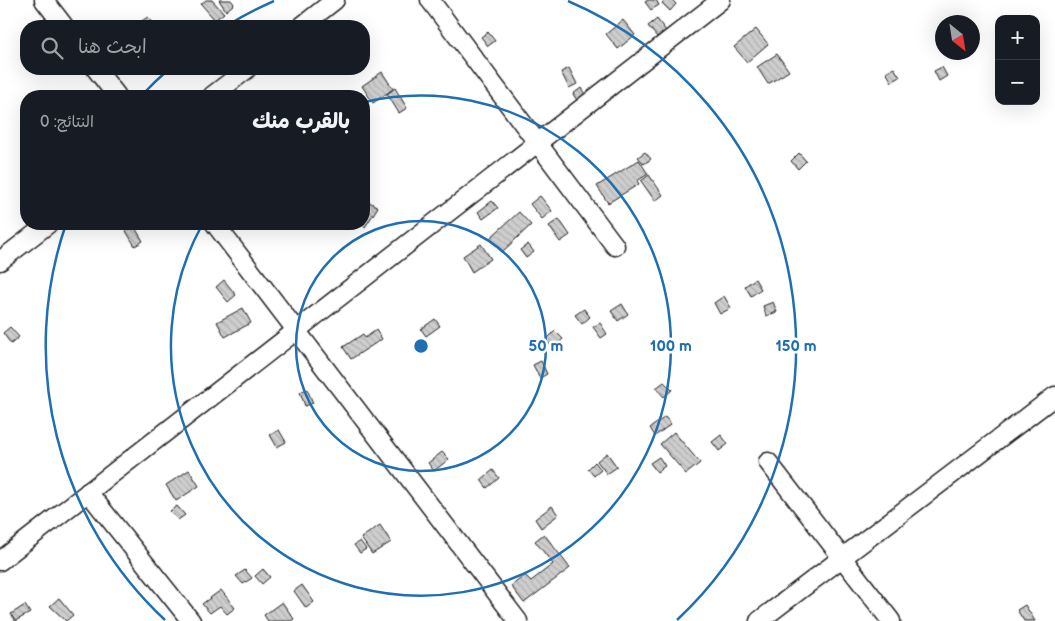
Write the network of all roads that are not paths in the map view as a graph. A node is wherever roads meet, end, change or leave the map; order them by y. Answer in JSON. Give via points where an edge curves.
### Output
{"nodes":[{"id":1,"x":44,"y":0,"type":"edge"},
{"id":2,"x":335,"y":0,"type":"edge"},
{"id":3,"x":430,"y":0,"type":"edge"},
{"id":4,"x":721,"y":0,"type":"edge"},
{"id":5,"x":59,"y":20,"type":"edge"},
{"id":6,"x":310,"y":20,"type":"edge"},
{"id":7,"x":101,"y":75,"type":"edge"},
{"id":8,"x":239,"y":75,"type":"edge"},
{"id":9,"x":112,"y":90,"type":"edge"},
{"id":10,"x":220,"y":90,"type":"edge"},
{"id":11,"x":538,"y":143,"type":"junction"},
{"id":12,"x":40,"y":230,"type":"edge"},
{"id":13,"x":220,"y":230,"type":"edge"},
{"id":14,"x":615,"y":246,"type":"dead end"},
{"id":15,"x":0,"y":261,"type":"edge"},
{"id":16,"x":296,"y":330,"type":"junction"},
{"id":17,"x":1055,"y":396,"type":"edge"},
{"id":18,"x":768,"y":462,"type":"dead end"},
{"id":19,"x":88,"y":492,"type":"junction"},
{"id":20,"x":842,"y":558,"type":"junction"},
{"id":21,"x":0,"y":560,"type":"edge"},
{"id":22,"x":191,"y":621,"type":"edge"},
{"id":23,"x":518,"y":621,"type":"edge"},
{"id":24,"x":759,"y":621,"type":"edge"},
{"id":25,"x":891,"y":621,"type":"edge"}],
"edges":[{"from":1,"to":5,"type":"street"},
{"from":2,"to":6,"type":"street"},
{"from":3,"to":11,"type":"street"},
{"from":4,"to":11,"type":"street"},
{"from":7,"to":9,"type":"street"},
{"from":8,"to":10,"type":"street"},
{"from":11,"to":14,"type":"street"},
{"from":11,"to":16,"type":"street"},
{"from":12,"to":15,"type":"street"},
{"from":13,"to":16,"type":"street"},
{"from":16,"to":19,"type":"street"},
{"from":16,"to":23,"type":"street"},
{"from":17,"to":20,"type":"street"},
{"from":18,"to":20,"type":"street"},
{"from":19,"to":21,"type":"street"},
{"from":19,"to":22,"type":"street"},
{"from":20,"to":24,"type":"street"},
{"from":20,"to":25,"type":"street"}]}
